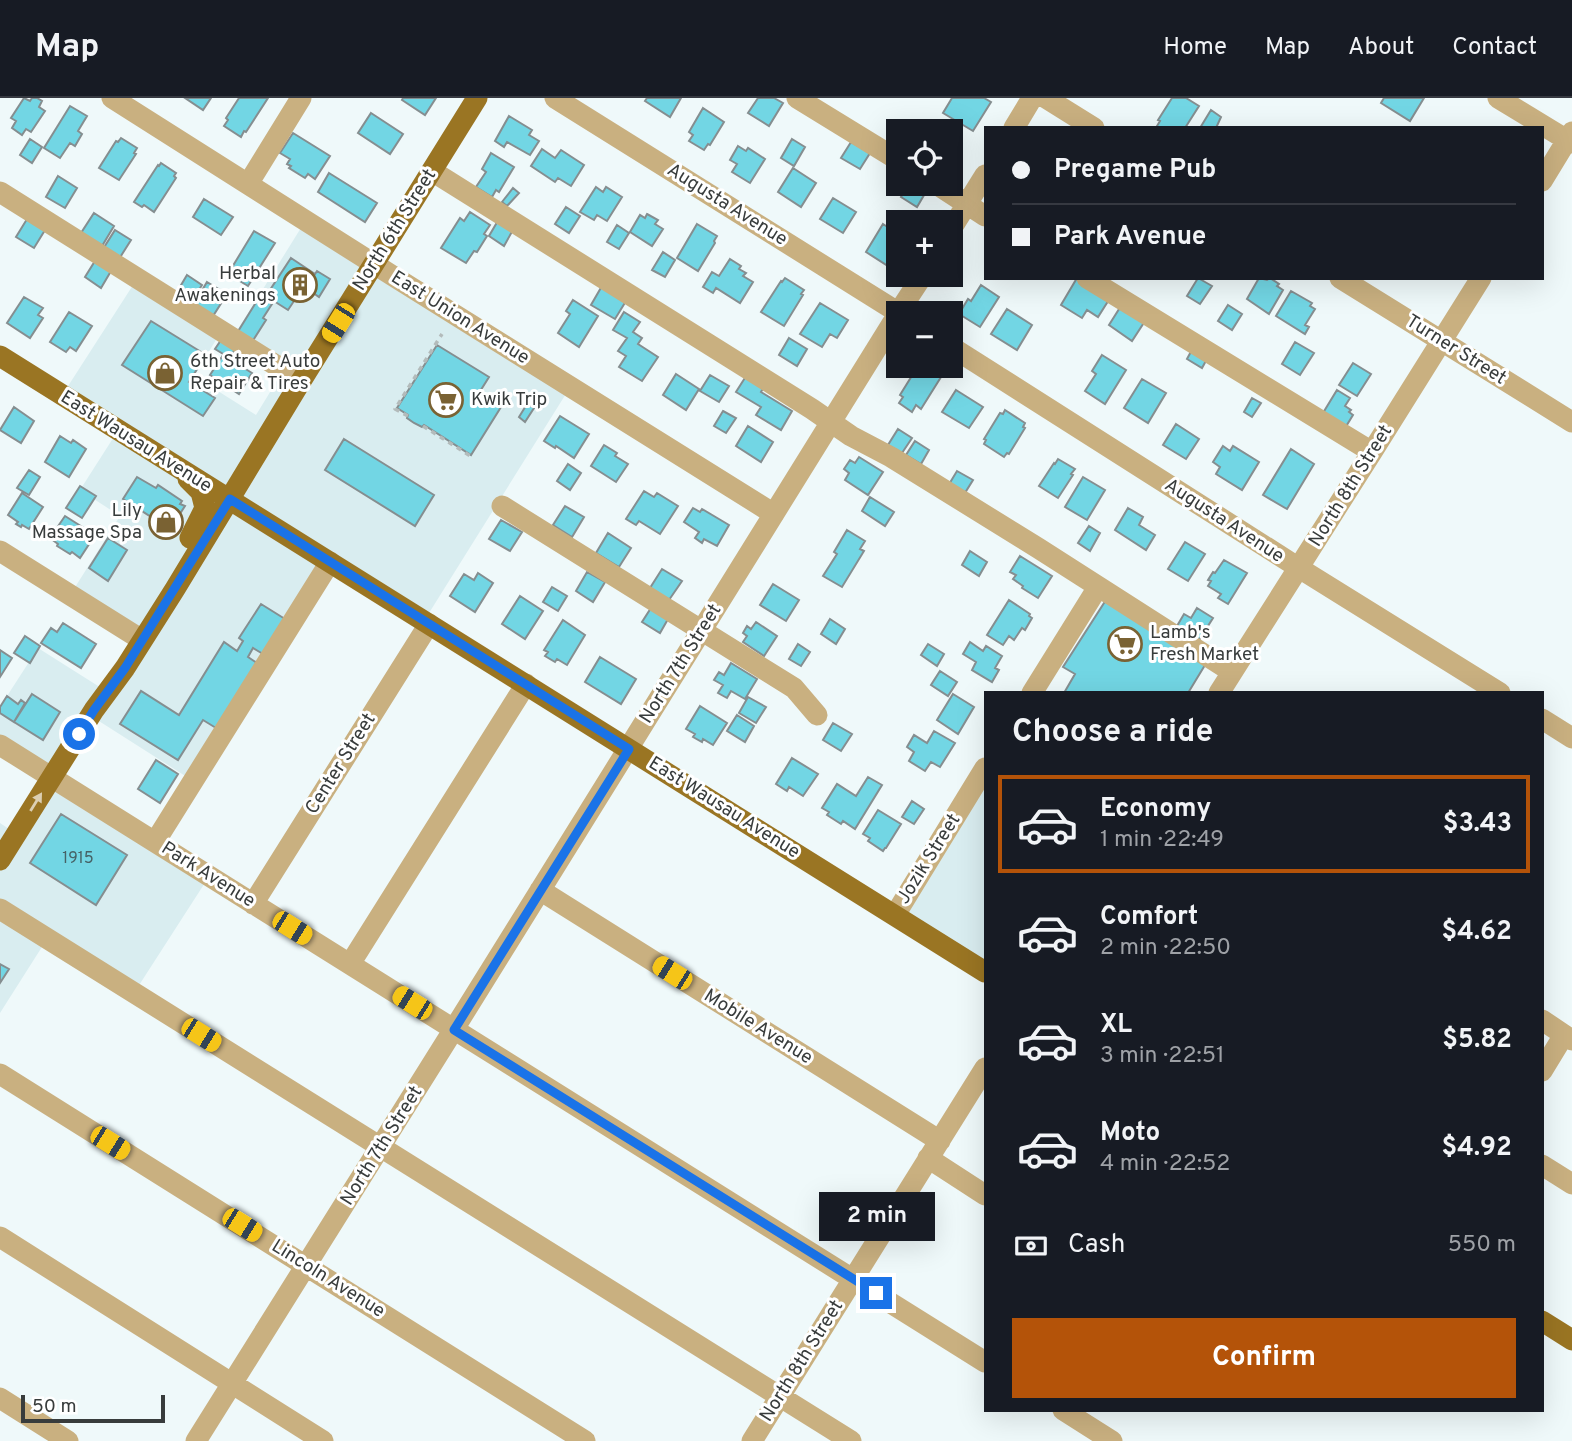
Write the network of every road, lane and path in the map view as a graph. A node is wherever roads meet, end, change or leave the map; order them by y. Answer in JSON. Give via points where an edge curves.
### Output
{"nodes":[{"id":1,"x":301,"y":98,"type":"edge"},
{"id":2,"x":477,"y":98,"type":"edge"},
{"id":3,"x":555,"y":98,"type":"edge"},
{"id":4,"x":797,"y":98,"type":"edge"},
{"id":5,"x":1032,"y":98,"type":"edge"},
{"id":6,"x":1046,"y":98,"type":"edge"},
{"id":7,"x":1498,"y":98,"type":"edge"},
{"id":8,"x":120,"y":100,"type":"edge"},
{"id":9,"x":1015,"y":126,"type":"edge"},
{"id":10,"x":1091,"y":126,"type":"edge"},
{"id":11,"x":1570,"y":138,"type":"edge"},
{"id":12,"x":886,"y":153,"type":"edge"},
{"id":13,"x":432,"y":171,"type":"junction"},
{"id":14,"x":984,"y":177,"type":"edge"},
{"id":15,"x":1544,"y":178,"type":"edge"},
{"id":16,"x":248,"y":184,"type":"junction"},
{"id":17,"x":0,"y":192,"type":"edge"},
{"id":18,"x":954,"y":196,"type":"edge"},
{"id":19,"x":967,"y":205,"type":"junction"},
{"id":20,"x":963,"y":211,"type":"edge"},
{"id":21,"x":984,"y":215,"type":"edge"},
{"id":22,"x":374,"y":264,"type":"junction"},
{"id":23,"x":1090,"y":280,"type":"edge"},
{"id":24,"x":1343,"y":280,"type":"edge"},
{"id":25,"x":1479,"y":280,"type":"edge"},
{"id":26,"x":886,"y":305,"type":"edge"},
{"id":27,"x":442,"y":334,"type":"dead end"},
{"id":28,"x":886,"y":334,"type":"edge"},
{"id":29,"x":1441,"y":341,"type":"junction"},
{"id":30,"x":963,"y":354,"type":"edge"},
{"id":31,"x":0,"y":356,"type":"edge"},
{"id":32,"x":0,"y":362,"type":"edge"},
{"id":33,"x":40,"y":381,"type":"junction"},
{"id":34,"x":301,"y":381,"type":"junction"},
{"id":35,"x":408,"y":416,"type":"dead end"},
{"id":36,"x":832,"y":422,"type":"junction"},
{"id":37,"x":1572,"y":422,"type":"edge"},
{"id":38,"x":423,"y":426,"type":"dead end"},
{"id":39,"x":142,"y":446,"type":"junction"},
{"id":40,"x":1373,"y":452,"type":"junction"},
{"id":41,"x":472,"y":457,"type":"dead end"},
{"id":42,"x":230,"y":499,"type":"junction"},
{"id":43,"x":502,"y":506,"type":"dead end"},
{"id":44,"x":774,"y":514,"type":"junction"},
{"id":45,"x":0,"y":551,"type":"edge"},
{"id":46,"x":330,"y":562,"type":"junction"},
{"id":47,"x":1299,"y":568,"type":"junction"},
{"id":48,"x":1098,"y":587,"type":"junction"},
{"id":49,"x":429,"y":624,"type":"junction"},
{"id":50,"x":702,"y":630,"type":"junction"},
{"id":51,"x":142,"y":640,"type":"junction"},
{"id":52,"x":1232,"y":672,"type":"junction"},
{"id":53,"x":526,"y":684,"type":"junction"},
{"id":54,"x":1033,"y":691,"type":"edge"},
{"id":55,"x":1220,"y":691,"type":"edge"},
{"id":56,"x":1497,"y":691,"type":"edge"},
{"id":57,"x":817,"y":715,"type":"dead end"},
{"id":58,"x":1544,"y":720,"type":"edge"},
{"id":59,"x":1572,"y":737,"type":"edge"},
{"id":60,"x":0,"y":745,"type":"edge"},
{"id":61,"x":629,"y":749,"type":"junction"},
{"id":62,"x":984,"y":770,"type":"edge"},
{"id":63,"x":52,"y":778,"type":"junction"},
{"id":64,"x":155,"y":842,"type":"junction"},
{"id":65,"x":0,"y":860,"type":"edge"},
{"id":66,"x":540,"y":890,"type":"junction"},
{"id":67,"x":253,"y":904,"type":"junction"},
{"id":68,"x":0,"y":909,"type":"edge"},
{"id":69,"x":895,"y":915,"type":"junction"},
{"id":70,"x":350,"y":964,"type":"junction"},
{"id":71,"x":984,"y":971,"type":"edge"},
{"id":72,"x":1544,"y":1021,"type":"edge"},
{"id":73,"x":454,"y":1030,"type":"junction"},
{"id":74,"x":1568,"y":1037,"type":"edge"},
{"id":75,"x":1544,"y":1068,"type":"edge"},
{"id":76,"x":984,"y":1070,"type":"edge"},
{"id":77,"x":0,"y":1074,"type":"edge"},
{"id":78,"x":381,"y":1147,"type":"junction"},
{"id":79,"x":934,"y":1150,"type":"junction"},
{"id":80,"x":1544,"y":1166,"type":"edge"},
{"id":81,"x":1572,"y":1184,"type":"edge"},
{"id":82,"x":984,"y":1194,"type":"edge"},
{"id":83,"x":0,"y":1237,"type":"edge"},
{"id":84,"x":307,"y":1266,"type":"junction"},
{"id":85,"x":854,"y":1279,"type":"junction"},
{"id":86,"x":1544,"y":1322,"type":"edge"},
{"id":87,"x":1572,"y":1340,"type":"edge"},
{"id":88,"x":984,"y":1361,"type":"edge"},
{"id":89,"x":231,"y":1384,"type":"junction"},
{"id":90,"x":779,"y":1397,"type":"junction"},
{"id":91,"x":0,"y":1398,"type":"edge"},
{"id":92,"x":1066,"y":1412,"type":"edge"},
{"id":93,"x":68,"y":1441,"type":"edge"},
{"id":94,"x":196,"y":1441,"type":"edge"},
{"id":95,"x":323,"y":1441,"type":"edge"},
{"id":96,"x":585,"y":1441,"type":"edge"},
{"id":97,"x":752,"y":1441,"type":"edge"},
{"id":98,"x":851,"y":1441,"type":"edge"},
{"id":99,"x":1112,"y":1441,"type":"edge"}],
"edges":[{"from":1,"to":16,"type":"street"},
{"from":2,"to":13,"type":"main road","name":"North 6th Street"},
{"from":3,"to":26,"type":"street","name":"Augusta Avenue"},
{"from":4,"to":12,"type":"street"},
{"from":5,"to":9,"type":"street"},
{"from":6,"to":10,"type":"street"},
{"from":7,"to":11,"type":"street"},
{"from":8,"to":16,"type":"street","name":"East Union Avenue"},
{"from":11,"to":15,"type":"street"},
{"from":13,"to":22,"type":"main road","name":"North 6th Street"},
{"from":13,"to":36,"type":"street"},
{"from":14,"to":19,"type":"street"},
{"from":16,"to":22,"type":"street","name":"East Union Avenue"},
{"from":17,"to":34,"type":"street"},
{"from":18,"to":19,"type":"street"},
{"from":19,"to":20,"type":"street"},
{"from":19,"to":21,"type":"street"},
{"from":22,"to":34,"type":"main road","name":"North 6th Street"},
{"from":22,"to":44,"type":"street","name":"East Union Avenue"},
{"from":23,"to":40,"type":"street"},
{"from":24,"to":29,"type":"street","name":"Turner Street"},
{"from":25,"to":29,"type":"street","name":"North 8th Street"},
{"from":27,"to":35,"type":"path","via":[[395,409]]},
{"from":28,"to":36,"type":"street","name":"North 7th Street"},
{"from":29,"to":37,"type":"street","name":"Turner Street"},
{"from":29,"to":40,"type":"street","name":"North 8th Street"},
{"from":30,"to":47,"type":"street","name":"Augusta Avenue"},
{"from":31,"to":33,"type":"main road","name":"East Wausau Avenue"},
{"from":32,"to":33,"type":"main road"},
{"from":33,"to":39,"type":"main road","name":"East Wausau Avenue"},
{"from":34,"to":42,"type":"main road","name":"North 6th Street"},
{"from":36,"to":44,"type":"street","name":"North 7th Street"},
{"from":36,"to":48,"type":"street"},
{"from":38,"to":41,"type":"path"},
{"from":39,"to":42,"type":"main road","name":"East Wausau Avenue"},
{"from":39,"to":51,"type":"main road","via":[[198,488],[205,508],[148,610]]},
{"from":40,"to":47,"type":"street","name":"North 8th Street"},
{"from":42,"to":46,"type":"main road","name":"East Wausau Avenue"},
{"from":42,"to":51,"type":"main road","name":"North 6th Street"},
{"from":43,"to":50,"type":"street"},
{"from":44,"to":50,"type":"street","name":"North 7th Street"},
{"from":45,"to":51,"type":"street"},
{"from":46,"to":49,"type":"main road","name":"East Wausau Avenue"},
{"from":46,"to":64,"type":"street"},
{"from":47,"to":52,"type":"street","name":"North 8th Street"},
{"from":47,"to":56,"type":"street","name":"Augusta Avenue"},
{"from":48,"to":52,"type":"street"},
{"from":48,"to":54,"type":"street"},
{"from":49,"to":53,"type":"main road","name":"East Wausau Avenue"},
{"from":49,"to":67,"type":"street","name":"Center Street"},
{"from":50,"to":57,"type":"street","via":[[794,688]]},
{"from":50,"to":61,"type":"street","name":"North 7th Street"},
{"from":51,"to":63,"type":"main road","name":"North 6th Street"},
{"from":52,"to":55,"type":"street","name":"North 8th Street"},
{"from":53,"to":61,"type":"main road","name":"East Wausau Avenue"},
{"from":53,"to":70,"type":"street"},
{"from":58,"to":59,"type":"street"},
{"from":60,"to":63,"type":"street","name":"Park Avenue"},
{"from":61,"to":66,"type":"street","name":"North 7th Street"},
{"from":61,"to":69,"type":"main road","name":"East Wausau Avenue"},
{"from":62,"to":69,"type":"street","name":"Jozik Street"},
{"from":63,"to":64,"type":"street","name":"Park Avenue"},
{"from":65,"to":63,"type":"main road","name":"North 6th Street","one_way":true},
{"from":64,"to":67,"type":"street","name":"Park Avenue"},
{"from":66,"to":73,"type":"street","name":"North 7th Street"},
{"from":66,"to":79,"type":"street","name":"Mobile Avenue"},
{"from":67,"to":70,"type":"street","name":"Park Avenue"},
{"from":68,"to":78,"type":"street"},
{"from":69,"to":71,"type":"main road","name":"East Wausau Avenue"},
{"from":70,"to":73,"type":"street","name":"Park Avenue"},
{"from":72,"to":74,"type":"street"},
{"from":73,"to":78,"type":"street","name":"North 7th Street"},
{"from":73,"to":85,"type":"street","name":"Park Avenue"},
{"from":74,"to":75,"type":"street"},
{"from":76,"to":79,"type":"street","name":"North 8th Street"},
{"from":77,"to":84,"type":"street","name":"Lincoln Avenue"},
{"from":78,"to":84,"type":"street","name":"North 7th Street"},
{"from":78,"to":90,"type":"street"},
{"from":79,"to":82,"type":"street","name":"Mobile Avenue"},
{"from":79,"to":85,"type":"street","name":"North 8th Street"},
{"from":80,"to":81,"type":"street"},
{"from":83,"to":89,"type":"street"},
{"from":84,"to":89,"type":"street","name":"North 7th Street"},
{"from":84,"to":96,"type":"street","name":"Lincoln Avenue"},
{"from":85,"to":88,"type":"street","name":"Park Avenue"},
{"from":85,"to":90,"type":"street","name":"North 8th Street"},
{"from":86,"to":87,"type":"main road"},
{"from":89,"to":94,"type":"street","name":"North 7th Street"},
{"from":89,"to":95,"type":"street"},
{"from":90,"to":97,"type":"street","name":"North 8th Street"},
{"from":90,"to":98,"type":"street"},
{"from":91,"to":93,"type":"street"},
{"from":92,"to":99,"type":"street"}]}
